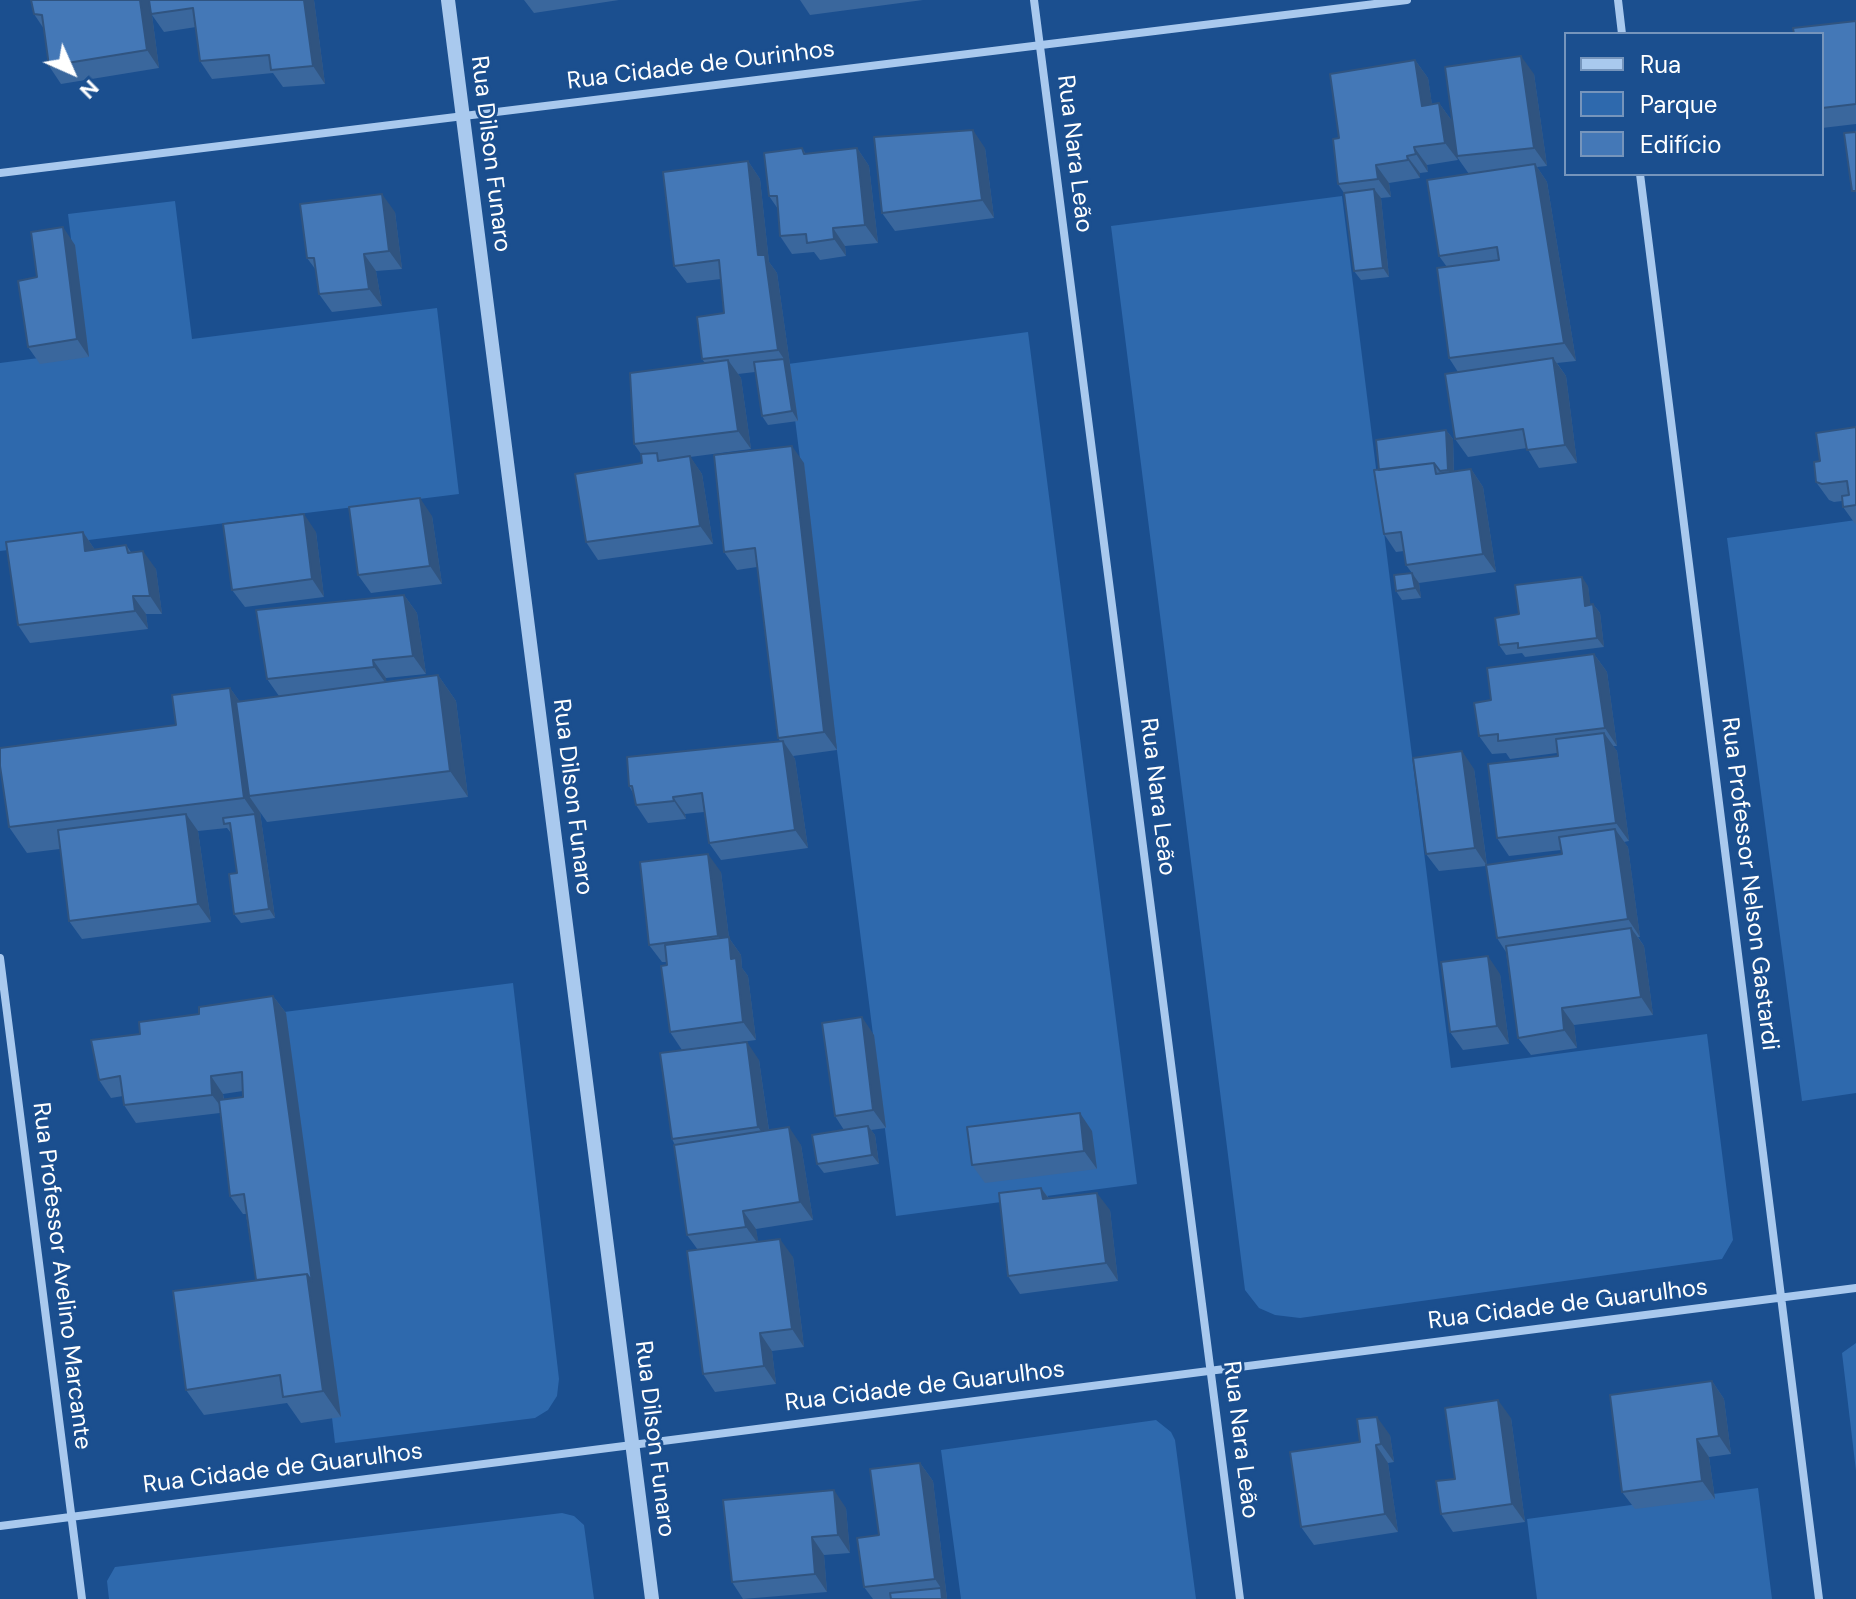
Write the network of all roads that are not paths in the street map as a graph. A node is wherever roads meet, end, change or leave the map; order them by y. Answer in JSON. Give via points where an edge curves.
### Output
{"nodes":[{"id":1,"x":448,"y":0,"type":"edge"},
{"id":2,"x":1034,"y":0,"type":"edge"},
{"id":3,"x":1407,"y":0,"type":"edge"},
{"id":4,"x":1618,"y":0,"type":"edge"},
{"id":5,"x":1622,"y":32,"type":"edge"},
{"id":6,"x":1040,"y":45,"type":"junction"},
{"id":7,"x":463,"y":116,"type":"junction"},
{"id":8,"x":0,"y":173,"type":"edge"},
{"id":9,"x":1640,"y":176,"type":"edge"},
{"id":10,"x":0,"y":958,"type":"edge"},
{"id":11,"x":1856,"y":1288,"type":"edge"},
{"id":12,"x":1781,"y":1298,"type":"junction"},
{"id":13,"x":1211,"y":1371,"type":"junction"},
{"id":14,"x":633,"y":1444,"type":"junction"},
{"id":15,"x":71,"y":1517,"type":"junction"},
{"id":16,"x":0,"y":1526,"type":"edge"},
{"id":17,"x":82,"y":1599,"type":"edge"},
{"id":18,"x":652,"y":1599,"type":"edge"},
{"id":19,"x":1240,"y":1599,"type":"edge"},
{"id":20,"x":1819,"y":1599,"type":"edge"}],
"edges":[{"from":1,"to":7,"type":"street","name":"Rua Dilson Funaro"},
{"from":2,"to":6,"type":"street","name":"Rua Nara Leão"},
{"from":3,"to":6,"type":"street","name":"Rua Cidade de Ourinhos"},
{"from":4,"to":5,"type":"street"},
{"from":6,"to":7,"type":"street","name":"Rua Cidade de Ourinhos"},
{"from":6,"to":13,"type":"street","name":"Rua Nara Leão"},
{"from":7,"to":8,"type":"street","name":"Rua Cidade de Ourinhos"},
{"from":7,"to":14,"type":"street","name":"Rua Dilson Funaro"},
{"from":9,"to":12,"type":"street","name":"Rua Professor Nelson Gastardi"},
{"from":10,"to":15,"type":"street","name":"Rua Professor Avelino Marcante"},
{"from":11,"to":12,"type":"street","name":"Rua Cidade de Guarulhos"},
{"from":12,"to":13,"type":"street","name":"Rua Cidade de Guarulhos"},
{"from":12,"to":20,"type":"street","name":"Rua Professor Nelson Gastardi"},
{"from":13,"to":14,"type":"street","name":"Rua Cidade de Guarulhos"},
{"from":13,"to":19,"type":"street","name":"Rua Nara Leão"},
{"from":14,"to":15,"type":"street","name":"Rua Cidade de Guarulhos"},
{"from":14,"to":18,"type":"street","name":"Rua Dilson Funaro"},
{"from":15,"to":16,"type":"street","name":"Rua Cidade de Guarulhos"},
{"from":15,"to":17,"type":"street","name":"Rua Professor Avelino Marcante"}]}
